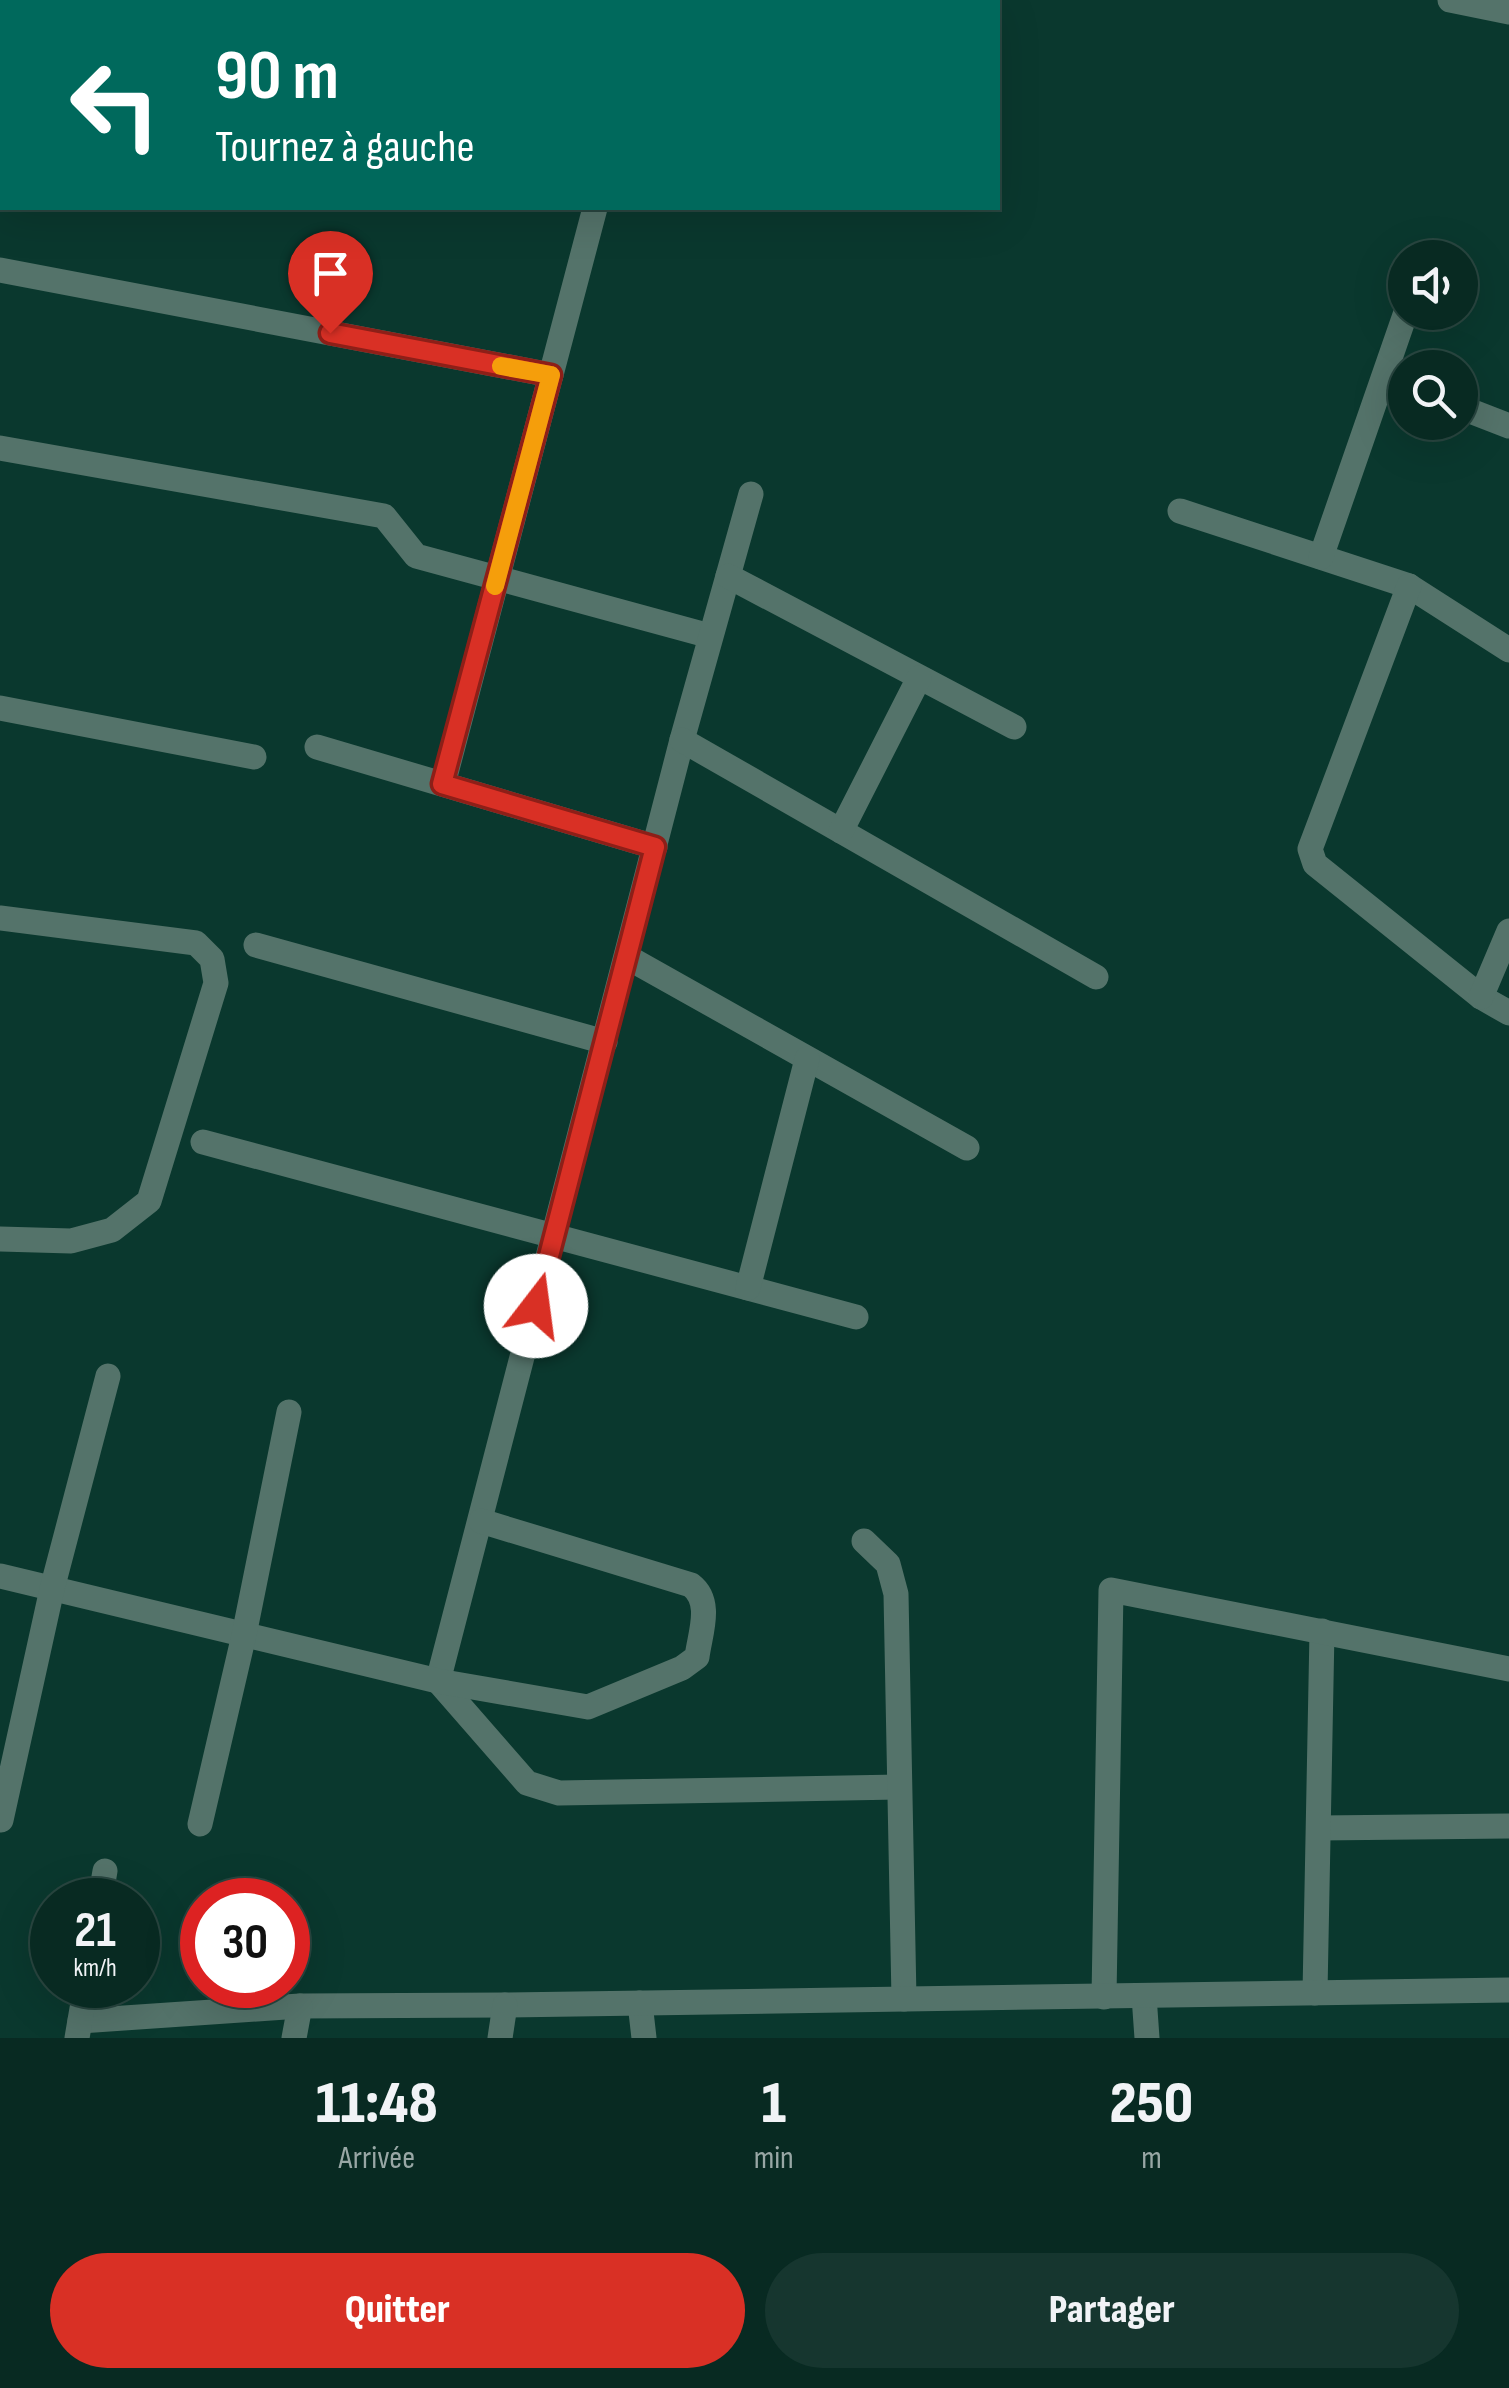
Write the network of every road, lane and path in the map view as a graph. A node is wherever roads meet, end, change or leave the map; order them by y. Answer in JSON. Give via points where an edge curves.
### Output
{"nodes":[{"id":1,"x":1450,"y":0,"type":"edge"},
{"id":2,"x":1509,"y":12,"type":"edge"},
{"id":3,"x":594,"y":210,"type":"edge"},
{"id":4,"x":0,"y":270,"type":"edge"},
{"id":5,"x":551,"y":375,"type":"junction"},
{"id":6,"x":1388,"y":395,"type":"edge"},
{"id":7,"x":1478,"y":414,"type":"edge"},
{"id":8,"x":1509,"y":426,"type":"edge"},
{"id":9,"x":0,"y":448,"type":"edge"},
{"id":10,"x":752,"y":494,"type":"dead end"},
{"id":11,"x":1180,"y":511,"type":"dead end"},
{"id":12,"x":1321,"y":557,"type":"junction"},
{"id":13,"x":728,"y":576,"type":"junction"},
{"id":14,"x":497,"y":579,"type":"junction"},
{"id":15,"x":1410,"y":586,"type":"junction"},
{"id":16,"x":710,"y":636,"type":"junction"},
{"id":17,"x":1509,"y":650,"type":"edge"},
{"id":18,"x":919,"y":678,"type":"junction"},
{"id":19,"x":0,"y":708,"type":"edge"},
{"id":20,"x":1014,"y":726,"type":"dead end"},
{"id":21,"x":682,"y":740,"type":"junction"},
{"id":22,"x":317,"y":747,"type":"dead end"},
{"id":23,"x":254,"y":757,"type":"dead end"},
{"id":24,"x":442,"y":784,"type":"junction"},
{"id":25,"x":841,"y":831,"type":"junction"},
{"id":26,"x":655,"y":847,"type":"junction"},
{"id":27,"x":0,"y":918,"type":"edge"},
{"id":28,"x":1509,"y":931,"type":"edge"},
{"id":29,"x":256,"y":945,"type":"dead end"},
{"id":30,"x":627,"y":957,"type":"junction"},
{"id":31,"x":1096,"y":977,"type":"dead end"},
{"id":32,"x":1480,"y":997,"type":"junction"},
{"id":33,"x":1509,"y":1013,"type":"edge"},
{"id":34,"x":604,"y":1042,"type":"junction"},
{"id":35,"x":808,"y":1059,"type":"junction"},
{"id":36,"x":203,"y":1142,"type":"dead end"},
{"id":37,"x":967,"y":1148,"type":"dead end"},
{"id":38,"x":554,"y":1236,"type":"junction"},
{"id":39,"x":0,"y":1238,"type":"edge"},
{"id":40,"x":748,"y":1288,"type":"junction"},
{"id":41,"x":856,"y":1318,"type":"dead end"},
{"id":42,"x":108,"y":1376,"type":"dead end"},
{"id":43,"x":288,"y":1412,"type":"dead end"},
{"id":44,"x":480,"y":1520,"type":"junction"},
{"id":45,"x":864,"y":1541,"type":"dead end"},
{"id":46,"x":0,"y":1576,"type":"edge"},
{"id":47,"x":52,"y":1589,"type":"junction"},
{"id":48,"x":1322,"y":1632,"type":"junction"},
{"id":49,"x":244,"y":1635,"type":"junction"},
{"id":50,"x":1509,"y":1669,"type":"edge"},
{"id":51,"x":438,"y":1681,"type":"junction"},
{"id":52,"x":899,"y":1787,"type":"junction"},
{"id":53,"x":0,"y":1820,"type":"edge"},
{"id":54,"x":200,"y":1824,"type":"dead end"},
{"id":55,"x":1509,"y":1826,"type":"edge"},
{"id":56,"x":1319,"y":1828,"type":"junction"},
{"id":57,"x":105,"y":1871,"type":"dead end"},
{"id":58,"x":104,"y":1878,"type":"edge"},
{"id":59,"x":1509,"y":1990,"type":"edge"},
{"id":60,"x":1316,"y":1993,"type":"junction"},
{"id":61,"x":1144,"y":1996,"type":"junction"},
{"id":62,"x":1104,"y":1997,"type":"junction"},
{"id":63,"x":904,"y":1999,"type":"junction"},
{"id":64,"x":640,"y":2003,"type":"junction"},
{"id":65,"x":310,"y":2006,"type":"edge"},
{"id":66,"x":505,"y":2006,"type":"junction"},
{"id":67,"x":281,"y":2008,"type":"edge"},
{"id":68,"x":300,"y":2008,"type":"edge"},
{"id":69,"x":79,"y":2029,"type":"edge"},
{"id":70,"x":294,"y":2038,"type":"edge"},
{"id":71,"x":500,"y":2038,"type":"edge"},
{"id":72,"x":644,"y":2038,"type":"edge"},
{"id":73,"x":1147,"y":2038,"type":"edge"}],
"edges":[{"from":1,"to":2,"type":"street"},
{"from":3,"to":5,"type":"street"},
{"from":4,"to":5,"type":"street"},
{"from":5,"to":14,"type":"street"},
{"from":6,"to":12,"type":"street"},
{"from":7,"to":8,"type":"street"},
{"from":9,"to":14,"type":"street","via":[[384,516],[416,556]]},
{"from":10,"to":13,"type":"street"},
{"from":11,"to":12,"type":"street"},
{"from":12,"to":15,"type":"street"},
{"from":13,"to":16,"type":"street"},
{"from":13,"to":18,"type":"street"},
{"from":14,"to":16,"type":"street"},
{"from":14,"to":24,"type":"street"},
{"from":15,"to":17,"type":"street"},
{"from":15,"to":32,"type":"street","via":[[1310,850],[1315,864]]},
{"from":16,"to":21,"type":"street"},
{"from":18,"to":20,"type":"street"},
{"from":18,"to":25,"type":"street"},
{"from":19,"to":23,"type":"street"},
{"from":21,"to":25,"type":"street"},
{"from":21,"to":26,"type":"street"},
{"from":22,"to":24,"type":"street"},
{"from":24,"to":26,"type":"street"},
{"from":25,"to":31,"type":"street"},
{"from":26,"to":30,"type":"street"},
{"from":27,"to":39,"type":"street","via":[[196,942],[212,959],[216,982],[149,1201],[112,1230],[71,1241]]},
{"from":28,"to":32,"type":"street"},
{"from":29,"to":34,"type":"street"},
{"from":30,"to":34,"type":"street"},
{"from":30,"to":35,"type":"street"},
{"from":32,"to":33,"type":"street"},
{"from":34,"to":38,"type":"street"},
{"from":35,"to":37,"type":"street"},
{"from":35,"to":40,"type":"street"},
{"from":36,"to":38,"type":"street"},
{"from":38,"to":40,"type":"street"},
{"from":38,"to":44,"type":"street"},
{"from":40,"to":41,"type":"street"},
{"from":42,"to":47,"type":"street"},
{"from":43,"to":49,"type":"street"},
{"from":44,"to":51,"type":"street"},
{"from":44,"to":51,"type":"street","via":[[691,1585],[704,1603],[696,1657],[588,1707]]},
{"from":45,"to":52,"type":"street","via":[[888,1564],[896,1594]]},
{"from":46,"to":47,"type":"street"},
{"from":47,"to":49,"type":"street"},
{"from":47,"to":53,"type":"street"},
{"from":48,"to":50,"type":"street"},
{"from":48,"to":56,"type":"street"},
{"from":48,"to":62,"type":"street","via":[[1111,1590]]},
{"from":49,"to":51,"type":"street"},
{"from":49,"to":54,"type":"street"},
{"from":51,"to":52,"type":"street","via":[[528,1783],[559,1793]]},
{"from":52,"to":63,"type":"street"},
{"from":55,"to":56,"type":"street"},
{"from":56,"to":60,"type":"street"},
{"from":57,"to":58,"type":"street"},
{"from":59,"to":60,"type":"street"},
{"from":60,"to":61,"type":"street"},
{"from":61,"to":62,"type":"street"},
{"from":61,"to":73,"type":"street"},
{"from":62,"to":63,"type":"street"},
{"from":63,"to":64,"type":"street"},
{"from":64,"to":66,"type":"street"},
{"from":64,"to":72,"type":"street"},
{"from":65,"to":66,"type":"street"},
{"from":66,"to":71,"type":"street"},
{"from":67,"to":69,"type":"street"},
{"from":68,"to":70,"type":"street"}]}
